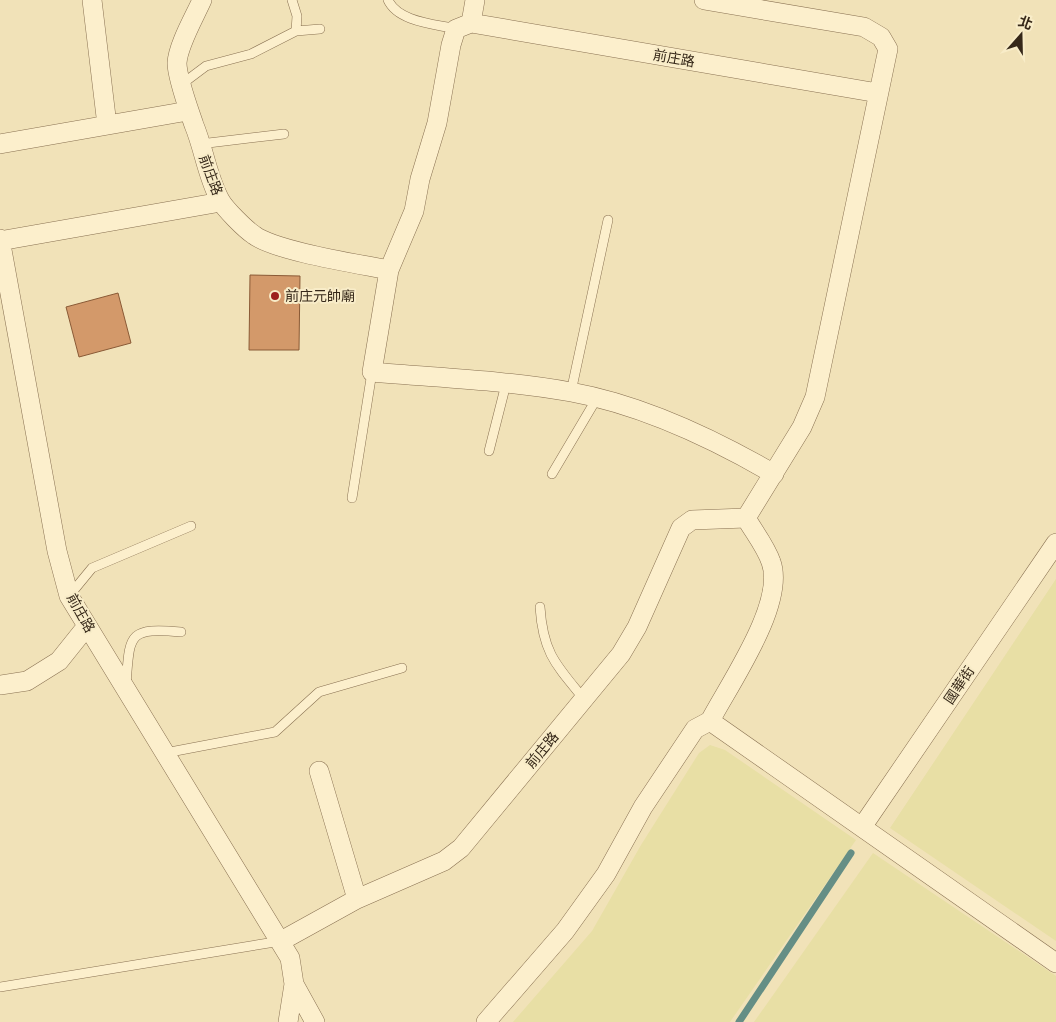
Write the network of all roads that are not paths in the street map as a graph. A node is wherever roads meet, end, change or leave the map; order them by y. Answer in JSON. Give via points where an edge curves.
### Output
{"nodes":[{"id":1,"x":92,"y":0,"type":"edge"},
{"id":2,"x":202,"y":0,"type":"edge"},
{"id":3,"x":292,"y":0,"type":"edge"},
{"id":4,"x":388,"y":0,"type":"edge"},
{"id":5,"x":474,"y":0,"type":"edge"},
{"id":6,"x":704,"y":0,"type":"edge"},
{"id":7,"x":464,"y":26,"type":"junction"},
{"id":8,"x":320,"y":29,"type":"dead end"},
{"id":9,"x":296,"y":32,"type":"junction"},
{"id":10,"x":182,"y":84,"type":"junction"},
{"id":11,"x":878,"y":93,"type":"junction"},
{"id":12,"x":188,"y":111,"type":"junction"},
{"id":13,"x":107,"y":125,"type":"junction"},
{"id":14,"x":284,"y":134,"type":"dead end"},
{"id":15,"x":0,"y":144,"type":"edge"},
{"id":16,"x":200,"y":144,"type":"junction"},
{"id":17,"x":221,"y":202,"type":"junction"},
{"id":18,"x":608,"y":220,"type":"dead end"},
{"id":19,"x":0,"y":240,"type":"edge"},
{"id":20,"x":389,"y":270,"type":"junction"},
{"id":21,"x":372,"y":372,"type":"junction"},
{"id":22,"x":506,"y":384,"type":"junction"},
{"id":23,"x":571,"y":392,"type":"junction"},
{"id":24,"x":597,"y":398,"type":"junction"},
{"id":25,"x":489,"y":451,"type":"dead end"},
{"id":26,"x":552,"y":474,"type":"dead end"},
{"id":27,"x":774,"y":474,"type":"junction"},
{"id":28,"x":352,"y":498,"type":"dead end"},
{"id":29,"x":746,"y":518,"type":"junction"},
{"id":30,"x":191,"y":526,"type":"dead end"},
{"id":31,"x":1056,"y":543,"type":"edge"},
{"id":32,"x":69,"y":596,"type":"junction"},
{"id":33,"x":540,"y":607,"type":"dead end"},
{"id":34,"x":87,"y":626,"type":"junction"},
{"id":35,"x":181,"y":632,"type":"dead end"},
{"id":36,"x":402,"y":668,"type":"dead end"},
{"id":37,"x":0,"y":685,"type":"edge"},
{"id":38,"x":126,"y":687,"type":"junction"},
{"id":39,"x":584,"y":699,"type":"junction"},
{"id":40,"x":710,"y":721,"type":"junction"},
{"id":41,"x":165,"y":753,"type":"junction"},
{"id":42,"x":319,"y":771,"type":"dead end"},
{"id":43,"x":862,"y":827,"type":"junction"},
{"id":44,"x":357,"y":899,"type":"junction"},
{"id":45,"x":280,"y":942,"type":"junction"},
{"id":46,"x":1056,"y":962,"type":"edge"},
{"id":47,"x":294,"y":984,"type":"junction"},
{"id":48,"x":0,"y":987,"type":"edge"},
{"id":49,"x":288,"y":1022,"type":"edge"},
{"id":50,"x":315,"y":1022,"type":"edge"},
{"id":51,"x":486,"y":1022,"type":"edge"}],
"edges":[{"from":1,"to":13,"type":"street"},
{"from":2,"to":10,"type":"street","name":"前庄路","via":[[180,46],[177,65]]},
{"from":3,"to":9,"type":"lane","via":[[297,16]]},
{"from":4,"to":7,"type":"lane","via":[[402,16]]},
{"from":5,"to":7,"type":"street"},
{"from":6,"to":11,"type":"street","via":[[864,27],[881,37],[888,50]]},
{"from":7,"to":11,"type":"street","name":"前庄路"},
{"from":7,"to":20,"type":"street","via":[[451,45],[437,123],[414,211]]},
{"from":8,"to":9,"type":"lane"},
{"from":9,"to":10,"type":"lane","via":[[251,54],[206,66]]},
{"from":10,"to":12,"type":"street","name":"前庄路"},
{"from":11,"to":27,"type":"street","via":[[815,397],[802,427]]},
{"from":12,"to":13,"type":"street"},
{"from":12,"to":16,"type":"street","name":"前庄路"},
{"from":13,"to":15,"type":"street"},
{"from":14,"to":16,"type":"lane"},
{"from":16,"to":17,"type":"street","name":"前庄路"},
{"from":17,"to":19,"type":"street"},
{"from":17,"to":20,"type":"street","name":"前庄路","via":[[254,236],[283,247]]},
{"from":18,"to":23,"type":"lane"},
{"from":19,"to":32,"type":"street","name":"前庄路","via":[[57,551]]},
{"from":20,"to":21,"type":"street"},
{"from":21,"to":22,"type":"street"},
{"from":21,"to":28,"type":"lane"},
{"from":22,"to":23,"type":"street"},
{"from":22,"to":25,"type":"lane"},
{"from":23,"to":24,"type":"street"},
{"from":24,"to":26,"type":"lane"},
{"from":24,"to":27,"type":"street","via":[[658,417],[736,452]]},
{"from":27,"to":29,"type":"street"},
{"from":29,"to":39,"type":"street","name":"前庄路","via":[[692,520],[682,528],[637,627],[621,654]]},
{"from":29,"to":40,"type":"street","via":[[771,562],[774,591],[766,617]]},
{"from":30,"to":32,"type":"lane","via":[[92,568]]},
{"from":31,"to":43,"type":"street","name":"國華街"},
{"from":32,"to":34,"type":"street","name":"前庄路"},
{"from":33,"to":39,"type":"lane","via":[[542,630],[552,660]]},
{"from":34,"to":37,"type":"street","via":[[59,661],[27,681]]},
{"from":34,"to":38,"type":"street","name":"前庄路"},
{"from":35,"to":38,"type":"lane","via":[[151,629],[137,635],[130,646]]},
{"from":36,"to":41,"type":"lane","via":[[319,692],[274,732]]},
{"from":38,"to":41,"type":"street","name":"前庄路"},
{"from":39,"to":44,"type":"street","name":"前庄路","via":[[461,848],[444,861]]},
{"from":40,"to":43,"type":"street"},
{"from":40,"to":51,"type":"street","via":[[695,729],[643,807],[606,874],[565,931]]},
{"from":41,"to":45,"type":"street","name":"前庄路"},
{"from":42,"to":44,"type":"street"},
{"from":43,"to":46,"type":"street"},
{"from":44,"to":45,"type":"street","name":"前庄路"},
{"from":45,"to":47,"type":"street","name":"前庄路","via":[[290,958]]},
{"from":45,"to":48,"type":"lane"},
{"from":47,"to":49,"type":"street","name":"前庄路"},
{"from":47,"to":50,"type":"street"}]}
